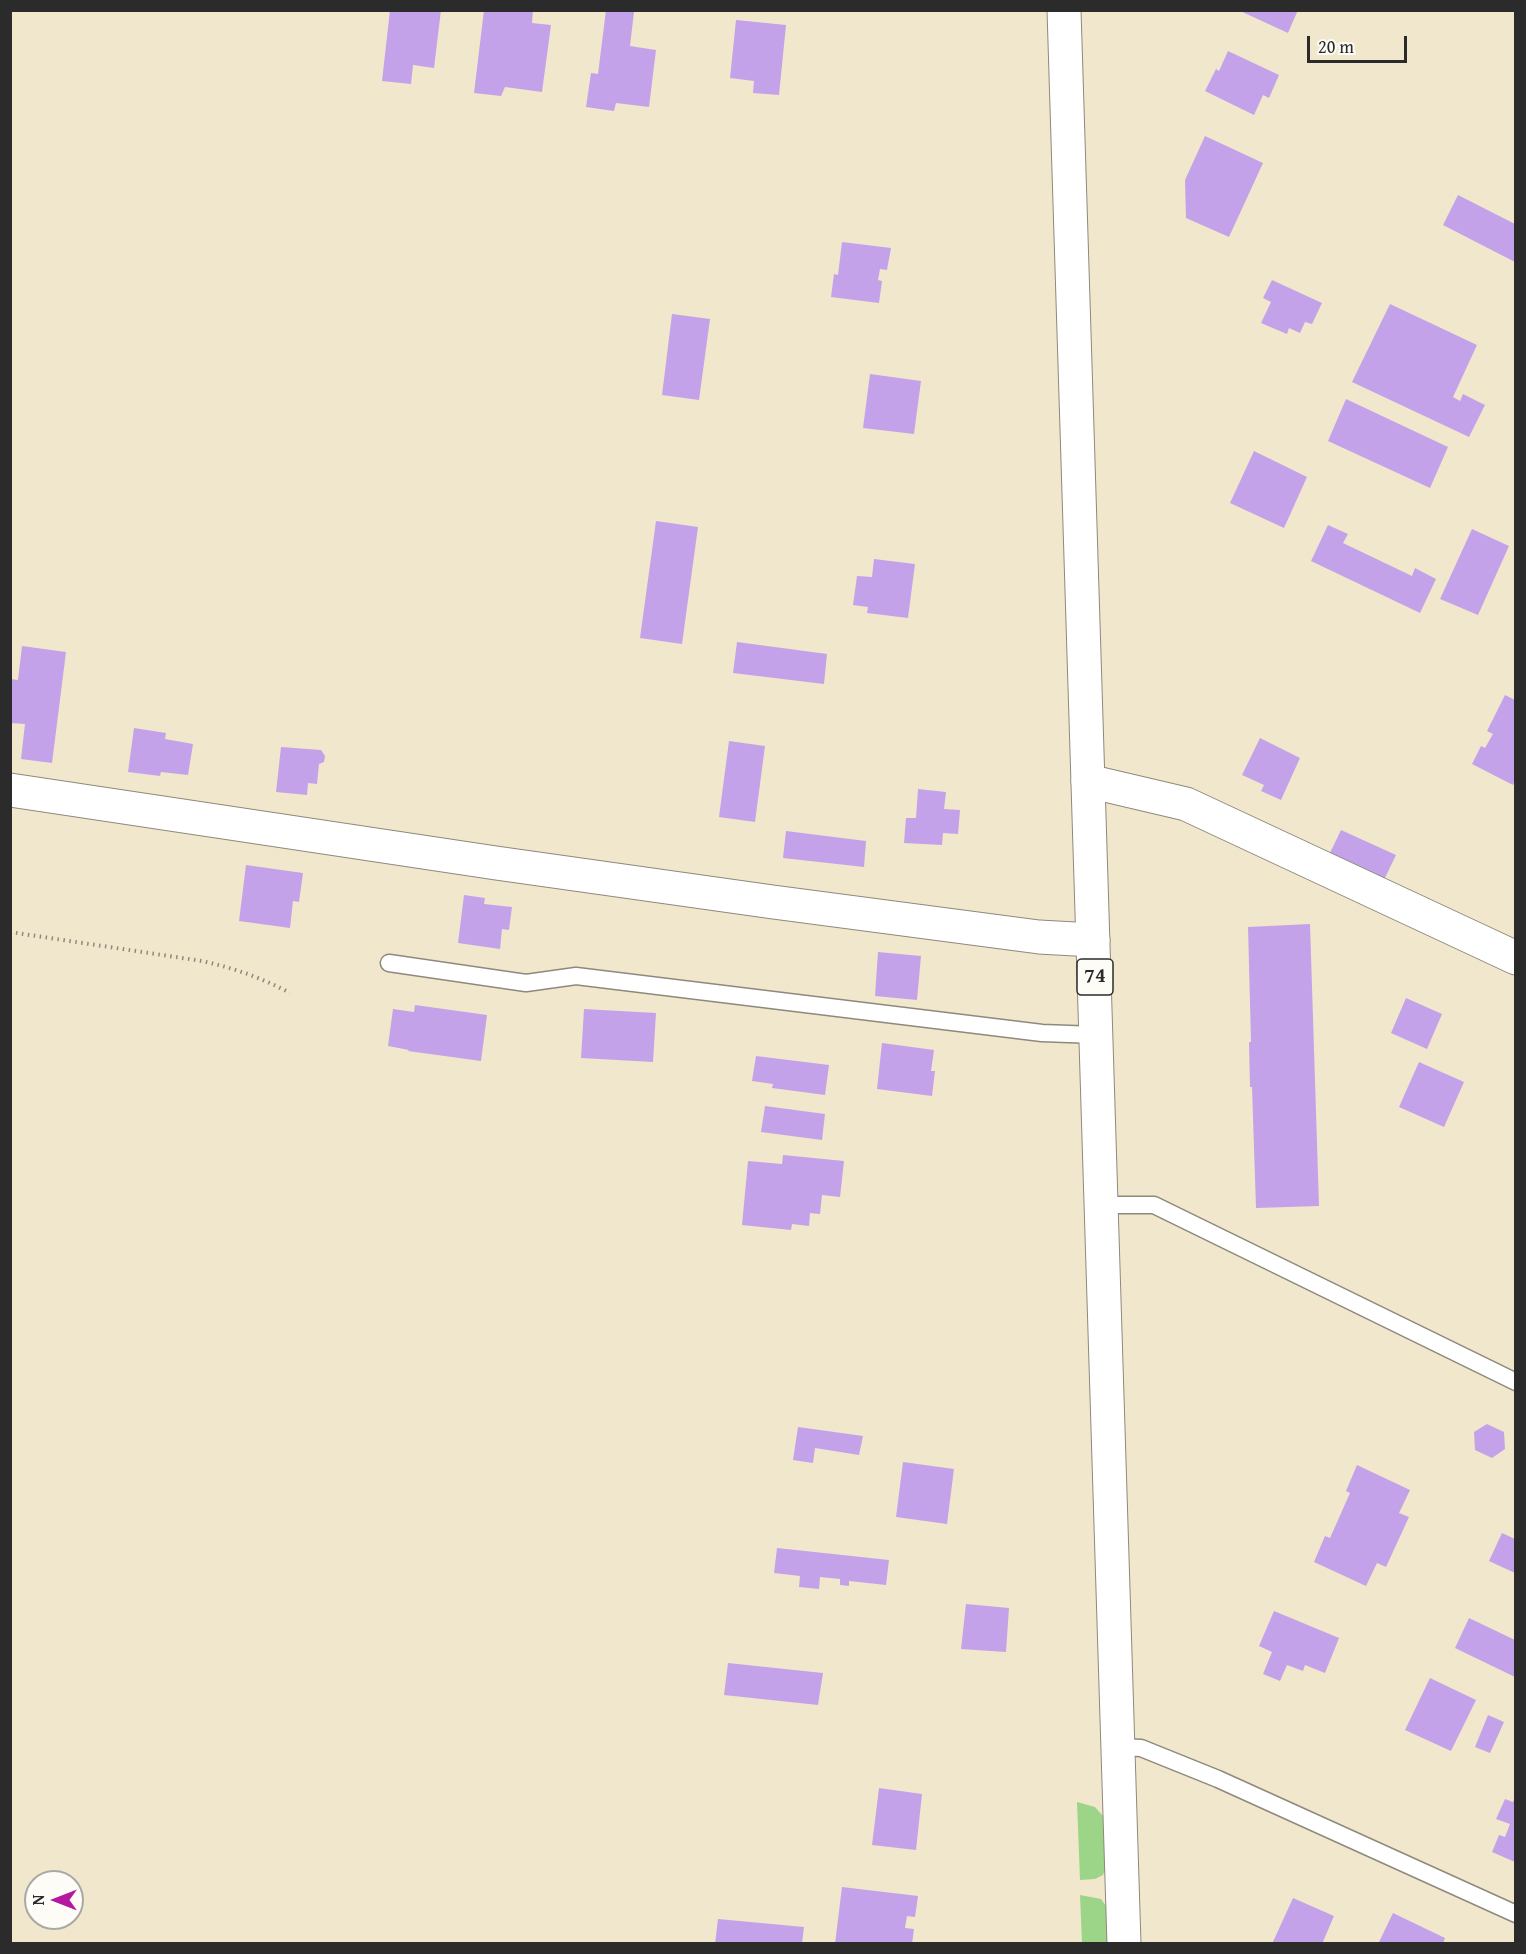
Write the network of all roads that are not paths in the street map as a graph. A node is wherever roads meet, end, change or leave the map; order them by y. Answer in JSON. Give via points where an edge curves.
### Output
{"nodes":[{"id":1,"x":1064,"y":10,"type":"edge"},
{"id":2,"x":1088,"y":781,"type":"junction"},
{"id":3,"x":10,"y":790,"type":"edge"},
{"id":4,"x":1094,"y":940,"type":"junction"},
{"id":5,"x":1515,"y":958,"type":"edge"},
{"id":6,"x":389,"y":963,"type":"dead end"},
{"id":7,"x":1096,"y":1035,"type":"junction"},
{"id":8,"x":1101,"y":1205,"type":"junction"},
{"id":9,"x":1515,"y":1382,"type":"edge"},
{"id":10,"x":1118,"y":1747,"type":"junction"},
{"id":11,"x":1515,"y":1914,"type":"edge"},
{"id":12,"x":1124,"y":1944,"type":"edge"}],
"edges":[{"from":1,"to":2,"type":"main road","number":"74"},
{"from":2,"to":4,"type":"main road","number":"74"},
{"from":2,"to":5,"type":"main road","via":[[1186,804]]},
{"from":3,"to":4,"type":"main road","via":[[773,902],[1039,937]]},
{"from":4,"to":7,"type":"main road","number":"74"},
{"from":6,"to":7,"type":"lane","via":[[526,983],[576,976],[1042,1033]]},
{"from":7,"to":8,"type":"main road","number":"74"},
{"from":8,"to":9,"type":"lane","via":[[1154,1205]]},
{"from":8,"to":10,"type":"main road","number":"74"},
{"from":10,"to":11,"type":"lane","via":[[1141,1749],[1218,1779]]},
{"from":10,"to":12,"type":"main road","number":"74"}]}
